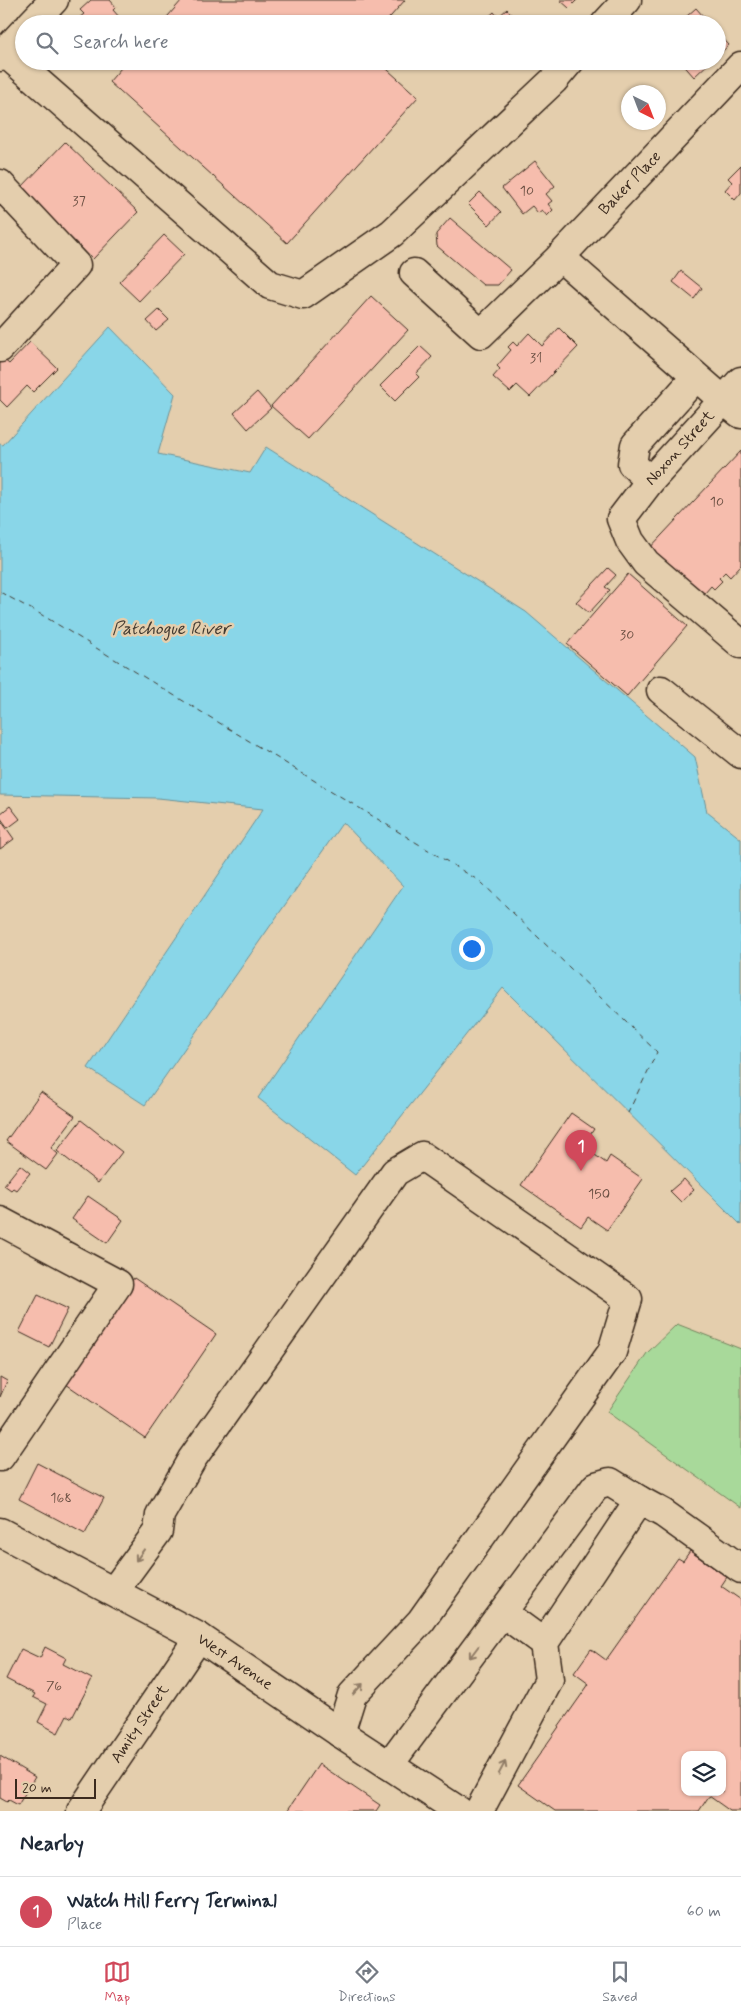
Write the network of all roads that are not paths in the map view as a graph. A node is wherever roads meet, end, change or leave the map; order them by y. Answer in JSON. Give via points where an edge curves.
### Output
{"nodes":[{"id":1,"x":54,"y":0,"type":"edge"},
{"id":2,"x":627,"y":0,"type":"edge"},
{"id":3,"x":40,"y":15,"type":"edge"},
{"id":4,"x":613,"y":15,"type":"edge"},
{"id":5,"x":15,"y":43,"type":"edge"},
{"id":6,"x":1,"y":59,"type":"edge"},
{"id":7,"x":741,"y":66,"type":"edge"},
{"id":8,"x":15,"y":70,"type":"edge"},
{"id":9,"x":16,"y":70,"type":"edge"},
{"id":10,"x":562,"y":70,"type":"edge"},
{"id":11,"x":0,"y":184,"type":"edge"},
{"id":12,"x":560,"y":257,"type":"junction"},
{"id":13,"x":414,"y":273,"type":"dead end"},
{"id":14,"x":0,"y":348,"type":"edge"},
{"id":15,"x":696,"y":377,"type":"junction"},
{"id":16,"x":741,"y":380,"type":"edge"},
{"id":17,"x":732,"y":407,"type":"edge"},
{"id":18,"x":650,"y":481,"type":"junction"},
{"id":19,"x":741,"y":644,"type":"edge"},
{"id":20,"x":661,"y":690,"type":"dead end"},
{"id":21,"x":741,"y":754,"type":"edge"},
{"id":22,"x":0,"y":1221,"type":"edge"},
{"id":23,"x":0,"y":1458,"type":"edge"},
{"id":24,"x":639,"y":1500,"type":"junction"},
{"id":25,"x":0,"y":1532,"type":"edge"},
{"id":26,"x":741,"y":1569,"type":"edge"},
{"id":27,"x":105,"y":1587,"type":"junction"},
{"id":28,"x":503,"y":1612,"type":"junction"},
{"id":29,"x":199,"y":1637,"type":"junction"},
{"id":30,"x":544,"y":1643,"type":"junction"},
{"id":31,"x":340,"y":1733,"type":"junction"},
{"id":32,"x":389,"y":1765,"type":"junction"},
{"id":33,"x":81,"y":1811,"type":"edge"},
{"id":34,"x":459,"y":1811,"type":"edge"},
{"id":35,"x":479,"y":1811,"type":"edge"}],
"edges":[{"from":1,"to":3,"type":"street"},
{"from":2,"to":4,"type":"street"},
{"from":5,"to":6,"type":"street"},
{"from":6,"to":8,"type":"street"},
{"from":7,"to":12,"type":"street","name":"Baker Place"},
{"from":9,"to":10,"type":"street","via":[[74,114],[270,285],[302,296],[392,234]]},
{"from":11,"to":14,"type":"street","via":[[76,265]]},
{"from":12,"to":13,"type":"street","name":"Baker Place","via":[[481,334]]},
{"from":12,"to":15,"type":"street"},
{"from":15,"to":17,"type":"street"},
{"from":15,"to":18,"type":"street","via":[[635,446],[632,464]]},
{"from":16,"to":17,"type":"street","name":"Noxon Street"},
{"from":17,"to":18,"type":"street","name":"Noxon Street"},
{"from":18,"to":19,"type":"street","name":"Noxon Street","via":[[621,519],[630,541],[646,563]]},
{"from":20,"to":21,"type":"street"},
{"from":22,"to":23,"type":"street","via":[[118,1284]]},
{"from":24,"to":26,"type":"street","via":[[663,1513]]},
{"from":24,"to":28,"type":"street","via":[[610,1482],[596,1486]]},
{"from":24,"to":30,"type":"street"},
{"from":25,"to":27,"type":"street","name":"West Avenue"},
{"from":27,"to":29,"type":"street","name":"West Avenue"},
{"from":31,"to":27,"type":"street","one_way":true,"via":[[352,1695],[421,1621],[612,1352],[628,1298],[422,1156],[396,1172],[192,1459],[160,1515],[158,1531]]},
{"from":28,"to":30,"type":"street"},
{"from":28,"to":32,"type":"street","one_way":true},
{"from":29,"to":31,"type":"street","name":"West Avenue"},
{"from":29,"to":33,"type":"street","name":"Amity Street"},
{"from":35,"to":30,"type":"street","one_way":true,"via":[[549,1680]]},
{"from":31,"to":32,"type":"street","name":"West Avenue"},
{"from":32,"to":34,"type":"street","name":"West Avenue"}]}
